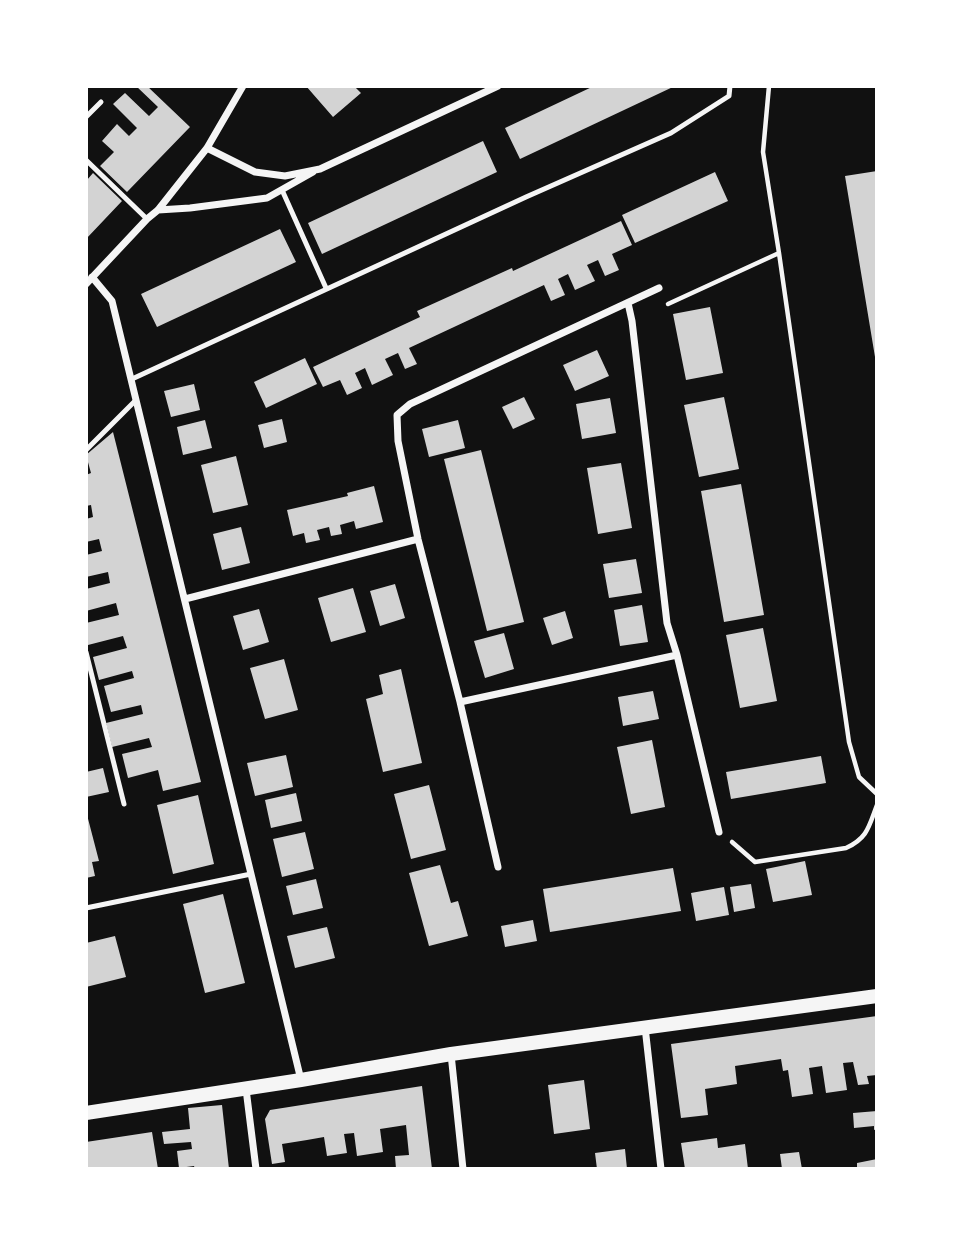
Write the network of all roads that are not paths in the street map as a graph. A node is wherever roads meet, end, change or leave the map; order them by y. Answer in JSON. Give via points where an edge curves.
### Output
{"nodes":[{"id":1,"x":243,"y":86,"type":"edge"},
{"id":2,"x":498,"y":86,"type":"edge"},
{"id":3,"x":730,"y":86,"type":"edge"},
{"id":4,"x":101,"y":102,"type":"dead end"},
{"id":5,"x":86,"y":117,"type":"edge"},
{"id":6,"x":207,"y":148,"type":"junction"},
{"id":7,"x":86,"y":160,"type":"edge"},
{"id":8,"x":320,"y":169,"type":"junction"},
{"id":9,"x":282,"y":190,"type":"junction"},
{"id":10,"x":158,"y":210,"type":"junction"},
{"id":11,"x":147,"y":219,"type":"junction"},
{"id":12,"x":89,"y":281,"type":"edge"},
{"id":13,"x":326,"y":288,"type":"junction"},
{"id":14,"x":659,"y":288,"type":"dead end"},
{"id":15,"x":628,"y":303,"type":"junction"},
{"id":16,"x":132,"y":379,"type":"junction"},
{"id":17,"x":135,"y":401,"type":"junction"},
{"id":18,"x":86,"y":450,"type":"edge"},
{"id":19,"x":418,"y":539,"type":"junction"},
{"id":20,"x":185,"y":599,"type":"junction"},
{"id":21,"x":86,"y":652,"type":"edge"},
{"id":22,"x":677,"y":655,"type":"junction"},
{"id":23,"x":460,"y":702,"type":"junction"},
{"id":24,"x":124,"y":804,"type":"dead end"},
{"id":25,"x":719,"y":832,"type":"road end"},
{"id":26,"x":498,"y":867,"type":"dead end"},
{"id":27,"x":251,"y":874,"type":"junction"},
{"id":28,"x":86,"y":908,"type":"edge"},
{"id":29,"x":877,"y":996,"type":"edge"},
{"id":30,"x":645,"y":1027,"type":"junction"},
{"id":31,"x":451,"y":1054,"type":"junction"},
{"id":32,"x":301,"y":1080,"type":"junction"},
{"id":33,"x":246,"y":1088,"type":"junction"},
{"id":34,"x":86,"y":1113,"type":"edge"},
{"id":35,"x":256,"y":1169,"type":"edge"},
{"id":36,"x":463,"y":1169,"type":"edge"},
{"id":37,"x":661,"y":1169,"type":"edge"}],
"edges":[{"from":1,"to":6,"type":"street"},
{"from":2,"to":8,"type":"street"},
{"from":3,"to":13,"type":"lane","via":[[729,96],[671,133]]},
{"from":4,"to":5,"type":"lane"},
{"from":6,"to":8,"type":"street","via":[[255,172],[285,176]]},
{"from":6,"to":10,"type":"street"},
{"from":7,"to":11,"type":"lane"},
{"from":8,"to":9,"type":"street"},
{"from":9,"to":10,"type":"street","via":[[267,198]]},
{"from":9,"to":13,"type":"lane"},
{"from":10,"to":11,"type":"street"},
{"from":11,"to":12,"type":"street"},
{"from":12,"to":16,"type":"street","via":[[112,301]]},
{"from":13,"to":16,"type":"lane"},
{"from":14,"to":15,"type":"street"},
{"from":15,"to":19,"type":"street","via":[[410,404],[397,415]]},
{"from":15,"to":22,"type":"street","via":[[667,623]]},
{"from":16,"to":17,"type":"street"},
{"from":17,"to":18,"type":"lane"},
{"from":17,"to":20,"type":"street"},
{"from":19,"to":20,"type":"street"},
{"from":19,"to":23,"type":"street"},
{"from":20,"to":27,"type":"street"},
{"from":21,"to":24,"type":"lane"},
{"from":22,"to":23,"type":"street"},
{"from":22,"to":25,"type":"street"},
{"from":23,"to":26,"type":"street"},
{"from":27,"to":28,"type":"lane"},
{"from":27,"to":32,"type":"street"},
{"from":29,"to":30,"type":"main road"},
{"from":30,"to":31,"type":"main road"},
{"from":30,"to":37,"type":"street"},
{"from":31,"to":32,"type":"main road"},
{"from":31,"to":36,"type":"street"},
{"from":32,"to":33,"type":"main road"},
{"from":33,"to":34,"type":"main road"},
{"from":33,"to":35,"type":"street"}]}
